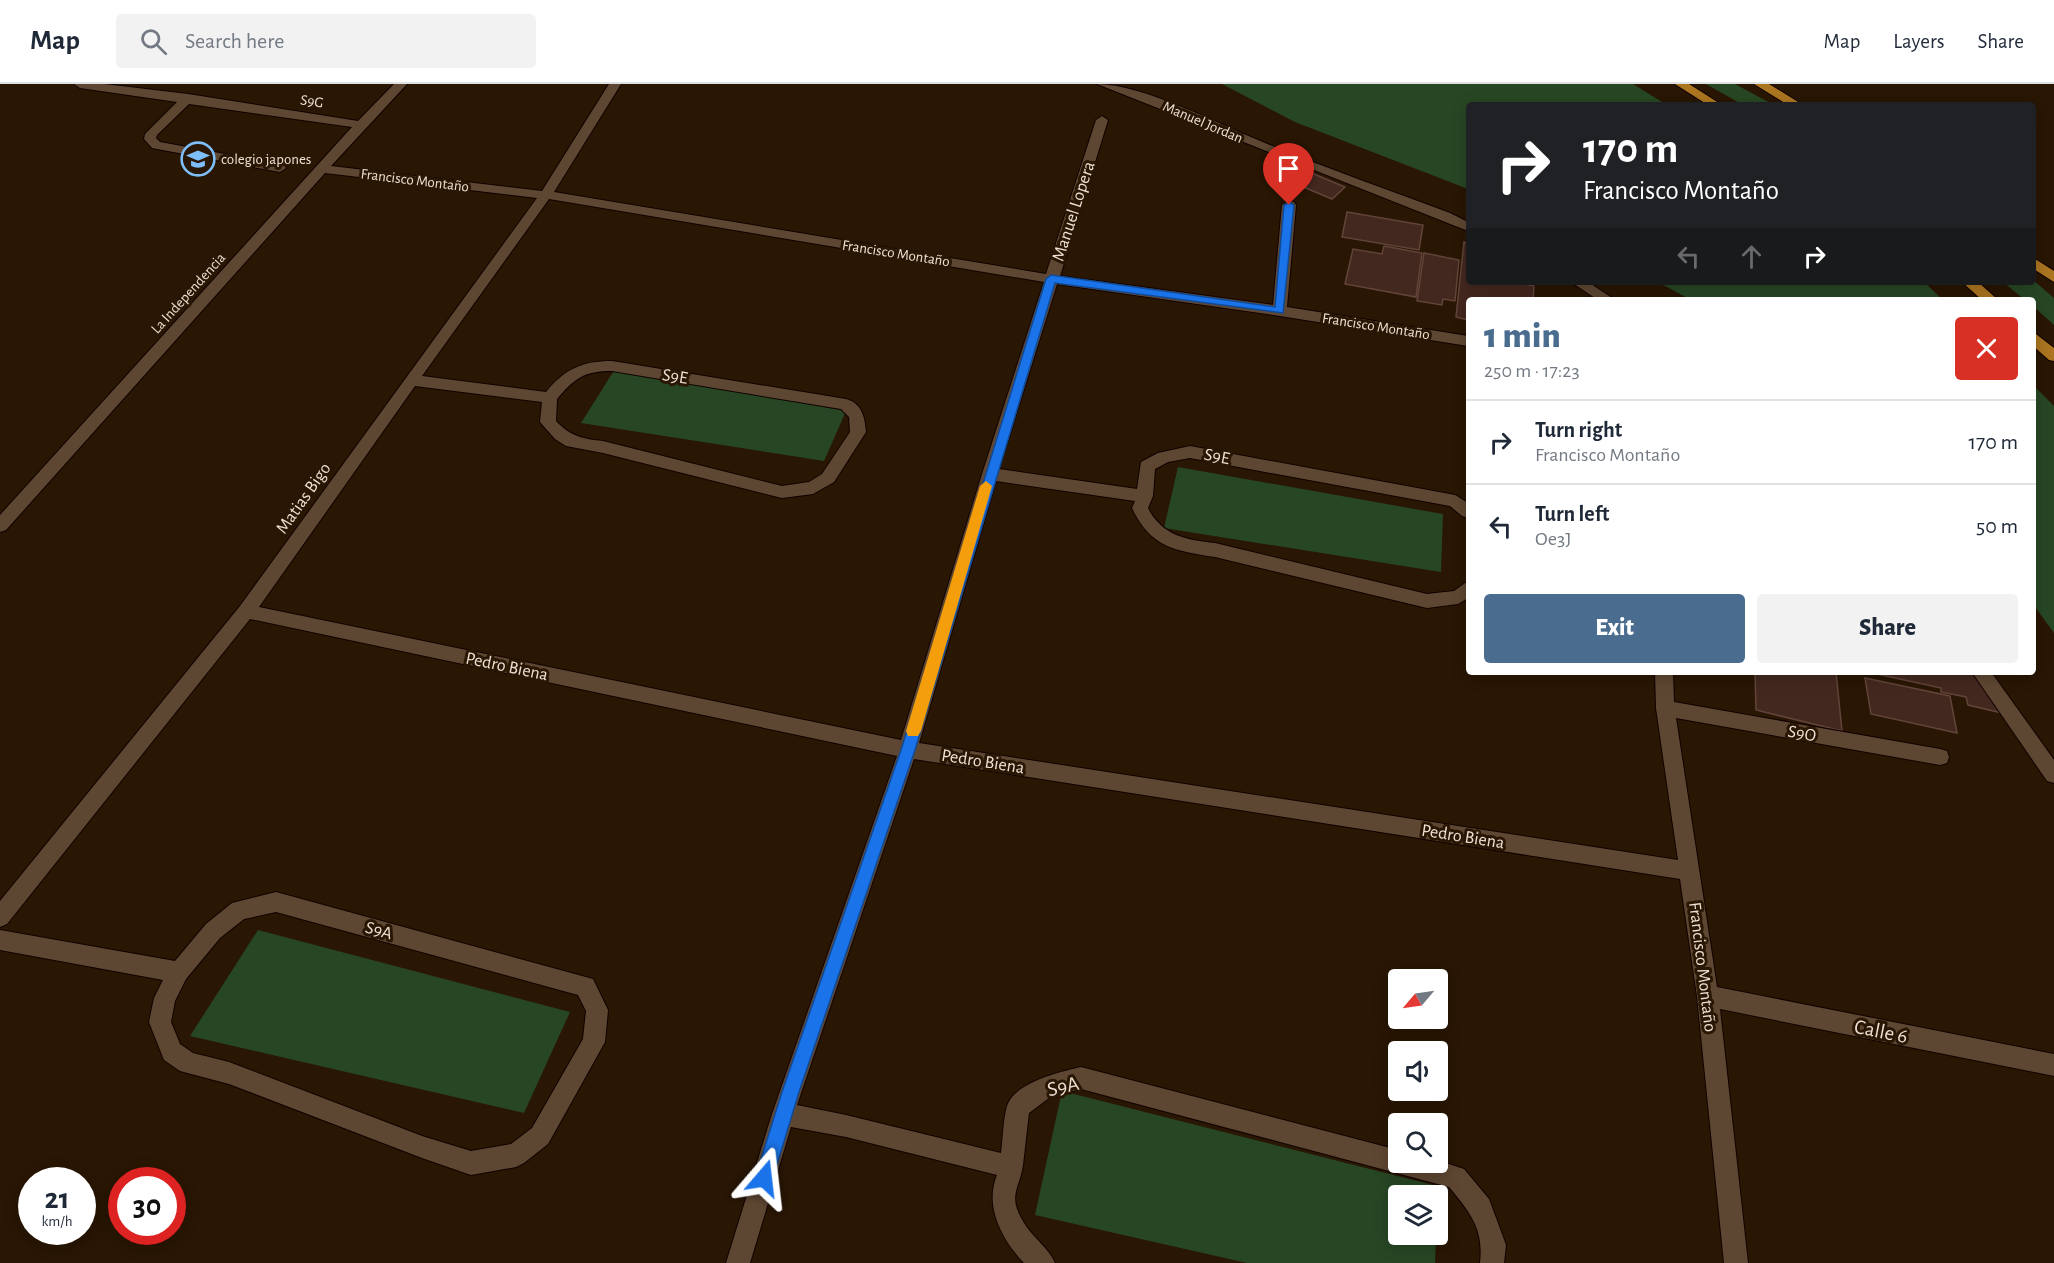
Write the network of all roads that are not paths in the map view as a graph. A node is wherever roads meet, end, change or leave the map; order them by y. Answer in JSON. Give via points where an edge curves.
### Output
{"nodes":[{"id":1,"x":80,"y":84,"type":"edge"},
{"id":2,"x":401,"y":84,"type":"edge"},
{"id":3,"x":615,"y":84,"type":"edge"},
{"id":4,"x":1103,"y":84,"type":"edge"},
{"id":5,"x":1681,"y":84,"type":"edge"},
{"id":6,"x":1760,"y":84,"type":"edge"},
{"id":7,"x":188,"y":98,"type":"junction"},
{"id":8,"x":1711,"y":102,"type":"edge"},
{"id":9,"x":1792,"y":102,"type":"edge"},
{"id":10,"x":1102,"y":120,"type":"dead end"},
{"id":11,"x":361,"y":125,"type":"junction"},
{"id":12,"x":280,"y":168,"type":"dead end"},
{"id":13,"x":322,"y":169,"type":"junction"},
{"id":14,"x":546,"y":195,"type":"junction"},
{"id":15,"x":1289,"y":205,"type":"dead end"},
{"id":16,"x":1466,"y":226,"type":"edge"},
{"id":17,"x":2036,"y":264,"type":"edge"},
{"id":18,"x":2054,"y":278,"type":"edge"},
{"id":19,"x":1051,"y":279,"type":"junction"},
{"id":20,"x":1583,"y":285,"type":"edge"},
{"id":21,"x":1972,"y":285,"type":"edge"},
{"id":22,"x":1603,"y":297,"type":"edge"},
{"id":23,"x":1987,"y":297,"type":"edge"},
{"id":24,"x":1280,"y":311,"type":"junction"},
{"id":25,"x":2036,"y":340,"type":"edge"},
{"id":26,"x":1466,"y":341,"type":"edge"},
{"id":27,"x":2054,"y":356,"type":"edge"},
{"id":28,"x":411,"y":380,"type":"junction"},
{"id":29,"x":550,"y":398,"type":"junction"},
{"id":30,"x":990,"y":474,"type":"junction"},
{"id":31,"x":1145,"y":496,"type":"junction"},
{"id":32,"x":1466,"y":510,"type":"edge"},
{"id":33,"x":0,"y":526,"type":"edge"},
{"id":34,"x":1463,"y":592,"type":"edge"},
{"id":35,"x":246,"y":611,"type":"junction"},
{"id":36,"x":1664,"y":675,"type":"edge"},
{"id":37,"x":1983,"y":675,"type":"edge"},
{"id":38,"x":1665,"y":708,"type":"junction"},
{"id":39,"x":908,"y":750,"type":"junction"},
{"id":40,"x":1940,"y":757,"type":"dead end"},
{"id":41,"x":2054,"y":775,"type":"edge"},
{"id":42,"x":1691,"y":871,"type":"junction"},
{"id":43,"x":0,"y":917,"type":"edge"},
{"id":44,"x":0,"y":940,"type":"edge"},
{"id":45,"x":179,"y":972,"type":"junction"},
{"id":46,"x":1708,"y":996,"type":"junction"},
{"id":47,"x":2054,"y":1065,"type":"edge"},
{"id":48,"x":783,"y":1114,"type":"junction"},
{"id":49,"x":1388,"y":1159,"type":"edge"},
{"id":50,"x":1011,"y":1167,"type":"junction"},
{"id":51,"x":1441,"y":1173,"type":"edge"},
{"id":52,"x":738,"y":1263,"type":"edge"},
{"id":53,"x":1043,"y":1263,"type":"edge"},
{"id":54,"x":1492,"y":1263,"type":"edge"},
{"id":55,"x":1736,"y":1263,"type":"edge"}],
"edges":[{"from":1,"to":7,"type":"street","name":"S9G"},
{"from":2,"to":11,"type":"street","name":"La Independencia"},
{"from":3,"to":14,"type":"street","name":"Matias Bigo"},
{"from":4,"to":16,"type":"street","name":"Manuel Jordan"},
{"from":5,"to":8,"type":"main road"},
{"from":6,"to":9,"type":"main road"},
{"from":7,"to":11,"type":"street","name":"S9G"},
{"from":7,"to":12,"type":"street","via":[[151,134],[156,145]]},
{"from":10,"to":19,"type":"street","name":"Manuel Lopera"},
{"from":11,"to":13,"type":"street","name":"La Independencia"},
{"from":13,"to":14,"type":"street","name":"Francisco Montaño"},
{"from":13,"to":33,"type":"street","name":"La Independencia"},
{"from":14,"to":19,"type":"street","name":"Francisco Montaño"},
{"from":14,"to":28,"type":"street","name":"Matias Bigo"},
{"from":15,"to":24,"type":"street"},
{"from":17,"to":18,"type":"main road"},
{"from":19,"to":24,"type":"street","name":"Francisco Montaño"},
{"from":19,"to":30,"type":"street","name":"Manuel Lopera"},
{"from":20,"to":22,"type":"street"},
{"from":21,"to":23,"type":"main road"},
{"from":24,"to":26,"type":"street","name":"Francisco Montaño"},
{"from":25,"to":27,"type":"main road"},
{"from":28,"to":29,"type":"street"},
{"from":28,"to":35,"type":"street","name":"Matias Bigo"},
{"from":29,"to":29,"type":"street","name":"S9E","via":[[548,422],[561,437],[573,443],[782,492],[813,488],[828,478],[858,432],[857,416],[846,404],[612,366],[589,365],[570,374]]},
{"from":30,"to":31,"type":"street"},
{"from":30,"to":39,"type":"street","name":"Manuel Lopera"},
{"from":31,"to":32,"type":"street","name":"S9E","via":[[1147,466],[1164,457],[1190,452],[1455,501]]},
{"from":31,"to":34,"type":"street","via":[[1140,508],[1145,521],[1181,546],[1215,550],[1427,601]]},
{"from":35,"to":39,"type":"street","name":"Pedro Biena"},
{"from":35,"to":43,"type":"street","name":"Matias Bigo"},
{"from":36,"to":38,"type":"street","name":"Francisco Montaño"},
{"from":37,"to":41,"type":"street"},
{"from":38,"to":40,"type":"street","name":"S9O"},
{"from":38,"to":42,"type":"street","name":"Francisco Montaño"},
{"from":39,"to":42,"type":"street","name":"Pedro Biena"},
{"from":39,"to":48,"type":"street","name":"Manuel Lopera"},
{"from":42,"to":46,"type":"street","name":"Francisco Montaño"},
{"from":44,"to":45,"type":"street"},
{"from":45,"to":45,"type":"street","name":"S9A","via":[[165,998],[160,1022],[172,1053],[188,1063],[229,1072],[471,1163],[516,1155],[540,1136],[594,1042],[597,1010],[585,986],[276,902],[238,910],[213,931]]},
{"from":46,"to":47,"type":"street","name":"Calle 6"},
{"from":46,"to":55,"type":"street","name":"Francisco Montaño"},
{"from":48,"to":50,"type":"street"},
{"from":48,"to":52,"type":"street","name":"Manuel Lopera"},
{"from":49,"to":50,"type":"street","name":"S9A","via":[[1081,1078],[1043,1088],[1018,1107]]},
{"from":50,"to":53,"type":"street","name":"S9A","via":[[1003,1192],[1008,1220],[1035,1258]]},
{"from":51,"to":54,"type":"street","name":"S9A","via":[[1456,1177],[1481,1207],[1494,1245]]}]}
